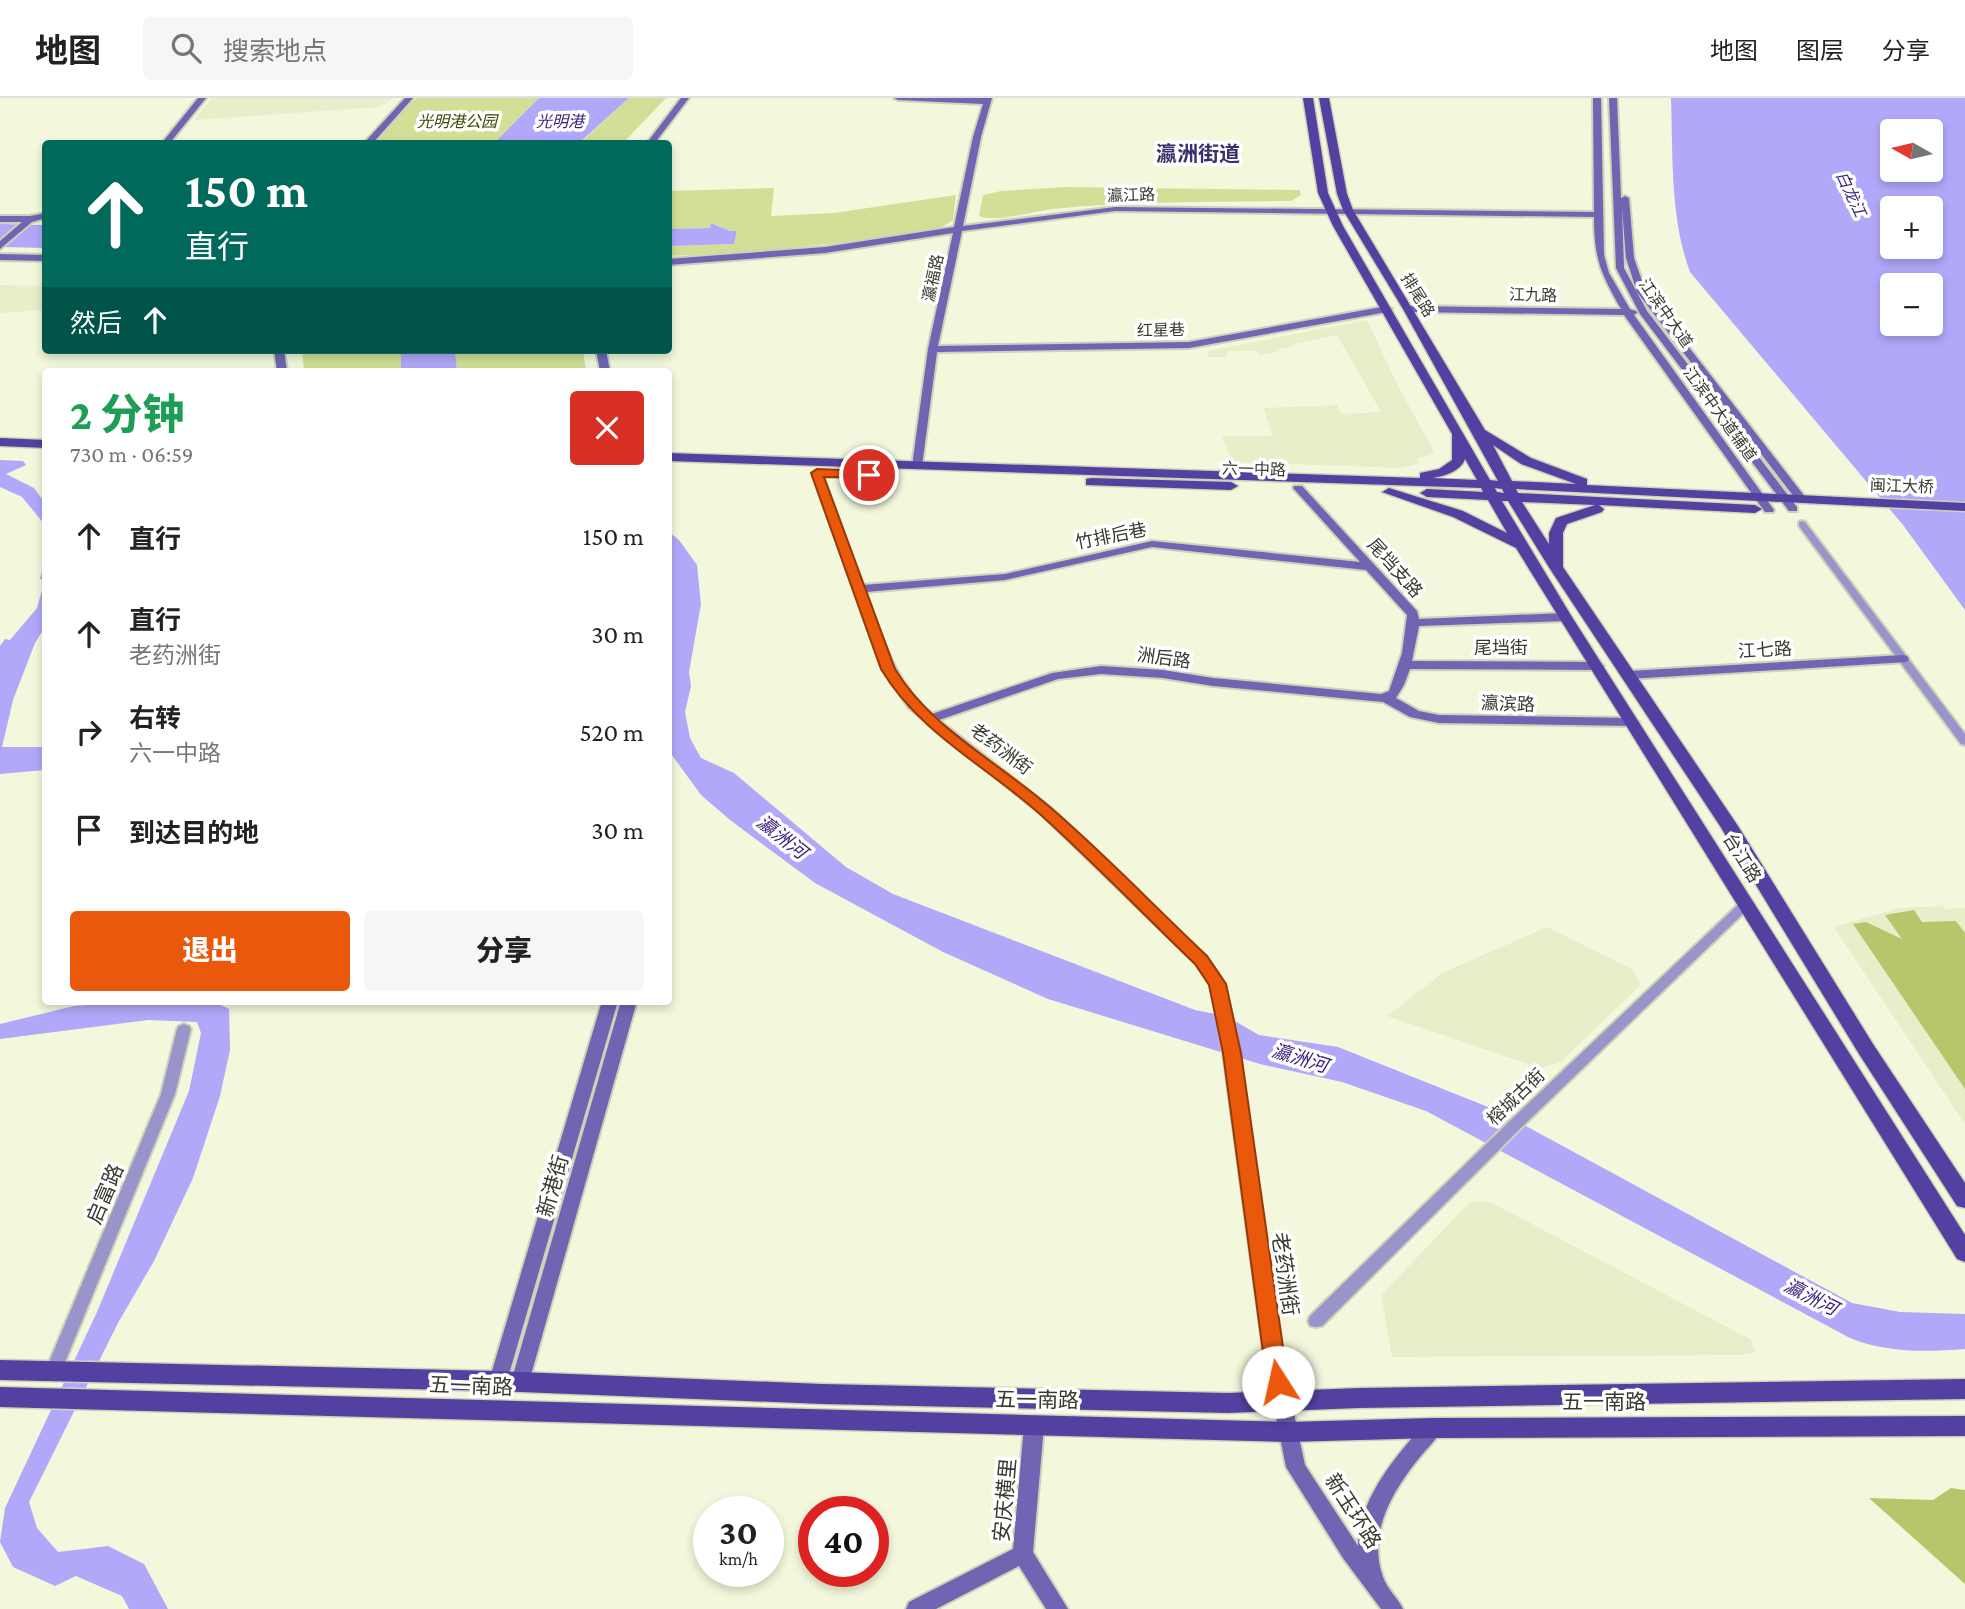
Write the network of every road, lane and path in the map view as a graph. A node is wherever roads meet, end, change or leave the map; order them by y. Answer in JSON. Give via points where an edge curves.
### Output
{"nodes":[{"id":1,"x":202,"y":98,"type":"edge"},
{"id":2,"x":409,"y":98,"type":"edge"},
{"id":3,"x":685,"y":98,"type":"edge"},
{"id":4,"x":898,"y":98,"type":"edge"},
{"id":5,"x":1308,"y":98,"type":"edge"},
{"id":6,"x":1324,"y":98,"type":"edge"},
{"id":7,"x":1597,"y":98,"type":"edge"},
{"id":8,"x":1613,"y":98,"type":"edge"},
{"id":9,"x":1621,"y":98,"type":"edge"},
{"id":10,"x":987,"y":100,"type":"edge"},
{"id":11,"x":168,"y":140,"type":"edge"},
{"id":12,"x":371,"y":140,"type":"edge"},
{"id":13,"x":653,"y":140,"type":"edge"},
{"id":14,"x":1330,"y":211,"type":"junction"},
{"id":15,"x":1348,"y":211,"type":"junction"},
{"id":16,"x":1597,"y":215,"type":"junction"},
{"id":17,"x":42,"y":218,"type":"edge"},
{"id":18,"x":0,"y":219,"type":"edge"},
{"id":19,"x":30,"y":219,"type":"junction"},
{"id":20,"x":959,"y":230,"type":"junction"},
{"id":21,"x":0,"y":246,"type":"edge"},
{"id":22,"x":0,"y":257,"type":"edge"},
{"id":23,"x":42,"y":258,"type":"edge"},
{"id":24,"x":672,"y":262,"type":"edge"},
{"id":25,"x":1387,"y":309,"type":"junction"},
{"id":26,"x":1409,"y":309,"type":"junction"},
{"id":27,"x":1627,"y":312,"type":"junction"},
{"id":28,"x":1643,"y":312,"type":"junction"},
{"id":29,"x":1656,"y":312,"type":"junction"},
{"id":30,"x":933,"y":349,"type":"junction"},
{"id":31,"x":1456,"y":429,"type":"junction"},
{"id":32,"x":1478,"y":429,"type":"junction"},
{"id":33,"x":0,"y":435,"type":"edge"},
{"id":34,"x":42,"y":436,"type":"edge"},
{"id":35,"x":0,"y":442,"type":"edge"},
{"id":36,"x":42,"y":444,"type":"edge"},
{"id":37,"x":672,"y":457,"type":"edge"},
{"id":38,"x":917,"y":466,"type":"junction"},
{"id":39,"x":672,"y":468,"type":"edge"},
{"id":40,"x":817,"y":473,"type":"junction"},
{"id":41,"x":1389,"y":486,"type":"junction"},
{"id":42,"x":1298,"y":488,"type":"junction"},
{"id":43,"x":1500,"y":491,"type":"junction"},
{"id":44,"x":1641,"y":491,"type":"junction"},
{"id":45,"x":1793,"y":503,"type":"junction"},
{"id":46,"x":1765,"y":504,"type":"junction"},
{"id":47,"x":1838,"y":505,"type":"junction"},
{"id":48,"x":1646,"y":506,"type":"junction"},
{"id":49,"x":1965,"y":507,"type":"edge"},
{"id":50,"x":1965,"y":514,"type":"edge"},
{"id":51,"x":1802,"y":524,"type":"dead end"},
{"id":52,"x":1526,"y":553,"type":"junction"},
{"id":53,"x":1372,"y":567,"type":"junction"},
{"id":54,"x":1557,"y":569,"type":"junction"},
{"id":55,"x":858,"y":589,"type":"junction"},
{"id":56,"x":1565,"y":617,"type":"junction"},
{"id":57,"x":1415,"y":623,"type":"junction"},
{"id":58,"x":1903,"y":659,"type":"junction"},
{"id":59,"x":1404,"y":665,"type":"junction"},
{"id":60,"x":1598,"y":666,"type":"junction"},
{"id":61,"x":1629,"y":676,"type":"junction"},
{"id":62,"x":1391,"y":693,"type":"junction"},
{"id":63,"x":929,"y":719,"type":"junction"},
{"id":64,"x":1633,"y":722,"type":"junction"},
{"id":65,"x":1965,"y":742,"type":"edge"},
{"id":66,"x":1746,"y":904,"type":"junction"},
{"id":67,"x":609,"y":1005,"type":"edge"},
{"id":68,"x":628,"y":1005,"type":"edge"},
{"id":69,"x":184,"y":1029,"type":"dead end"},
{"id":70,"x":1965,"y":1200,"type":"edge"},
{"id":71,"x":1965,"y":1253,"type":"edge"},
{"id":72,"x":1316,"y":1321,"type":"dead end"},
{"id":73,"x":0,"y":1370,"type":"edge"},
{"id":74,"x":61,"y":1372,"type":"junction"},
{"id":75,"x":509,"y":1382,"type":"junction"},
{"id":76,"x":1965,"y":1389,"type":"edge"},
{"id":77,"x":0,"y":1397,"type":"edge"},
{"id":78,"x":1282,"y":1402,"type":"junction"},
{"id":79,"x":1034,"y":1426,"type":"junction"},
{"id":80,"x":1965,"y":1426,"type":"edge"},
{"id":81,"x":1433,"y":1428,"type":"junction"},
{"id":82,"x":1287,"y":1432,"type":"junction"},
{"id":83,"x":1023,"y":1554,"type":"junction"},
{"id":84,"x":1377,"y":1590,"type":"junction"},
{"id":85,"x":916,"y":1609,"type":"edge"},
{"id":86,"x":1058,"y":1609,"type":"edge"},
{"id":87,"x":1393,"y":1609,"type":"edge"}],
"edges":[{"from":1,"to":11,"type":"street"},
{"from":2,"to":12,"type":"street"},
{"from":3,"to":13,"type":"street"},
{"from":4,"to":10,"type":"street"},
{"from":5,"to":14,"type":"main road","name":"排尾路"},
{"from":6,"to":15,"type":"main road","name":"排尾路"},
{"from":7,"to":16,"type":"street","name":"江滨中大道辅道"},
{"from":8,"to":28,"type":"street","name":"江滨中大道","via":[[1620,268]]},
{"from":9,"to":29,"type":"street","name":"江滨中大道","via":[[1630,258],[1638,283]]},
{"from":10,"to":20,"type":"street","name":"瀛福路"},
{"from":14,"to":15,"type":"street","name":"瀛江路"},
{"from":14,"to":20,"type":"street","name":"瀛江路","via":[[1115,209]]},
{"from":14,"to":25,"type":"main road","name":"排尾路"},
{"from":15,"to":16,"type":"street","name":"瀛江路"},
{"from":15,"to":26,"type":"main road","name":"排尾路"},
{"from":16,"to":27,"type":"street","name":"江滨中大道辅道","via":[[1601,264]]},
{"from":17,"to":19,"type":"street"},
{"from":18,"to":19,"type":"street"},
{"from":19,"to":21,"type":"street"},
{"from":20,"to":24,"type":"street","name":"瀛江路","via":[[800,253]]},
{"from":20,"to":30,"type":"street","name":"瀛福路"},
{"from":22,"to":23,"type":"street"},
{"from":25,"to":30,"type":"street","name":"红星巷","via":[[1189,345]]},
{"from":25,"to":31,"type":"main road","name":"排尾路"},
{"from":26,"to":27,"type":"street","name":"江九路"},
{"from":26,"to":32,"type":"main road","name":"排尾路"},
{"from":27,"to":28,"type":"street","name":"江九路"},
{"from":27,"to":46,"type":"street","name":"江滨中大道辅道"},
{"from":28,"to":29,"type":"street","name":"江九路"},
{"from":28,"to":45,"type":"street","name":"江滨中大道"},
{"from":29,"to":45,"type":"street","name":"江滨中大道"},
{"from":30,"to":38,"type":"street","name":"瀛福路"},
{"from":31,"to":41,"type":"main road","via":[[1460,455],[1452,467]]},
{"from":31,"to":43,"type":"main road","name":"排尾路"},
{"from":32,"to":43,"type":"main road","name":"排尾路"},
{"from":32,"to":44,"type":"main road","via":[[1514,456],[1542,468],[1598,486]]},
{"from":33,"to":34,"type":"main road"},
{"from":35,"to":36,"type":"main road"},
{"from":37,"to":38,"type":"main road","name":"六一中路"},
{"from":38,"to":41,"type":"main road","name":"六一中路","via":[[1142,471]]},
{"from":39,"to":40,"type":"main road","name":"六一中路"},
{"from":40,"to":42,"type":"main road","name":"六一中路"},
{"from":40,"to":55,"type":"street","name":"老药洲街"},
{"from":41,"to":42,"type":"main road","name":"六一中路"},
{"from":41,"to":43,"type":"main road","name":"六一中路"},
{"from":41,"to":52,"type":"main road","via":[[1505,535]]},
{"from":42,"to":53,"type":"street","name":"尾垱支路"},
{"from":43,"to":44,"type":"main road","name":"六一中路"},
{"from":43,"to":48,"type":"main road","name":"六一中路"},
{"from":43,"to":52,"type":"main road","name":"台江路"},
{"from":43,"to":54,"type":"main road","name":"台江路"},
{"from":44,"to":46,"type":"main road","name":"六一中路","via":[[1744,497]]},
{"from":45,"to":46,"type":"main road","name":"六一中路"},
{"from":45,"to":47,"type":"main road","name":"六一中路"},
{"from":46,"to":48,"type":"main road","name":"六一中路"},
{"from":47,"to":49,"type":"main road","name":"闽江大桥"},
{"from":47,"to":50,"type":"main road","name":"闽江大桥"},
{"from":48,"to":54,"type":"main road","via":[[1588,511],[1561,521],[1556,533]]},
{"from":51,"to":58,"type":"street"},
{"from":52,"to":56,"type":"main road","name":"台江路"},
{"from":53,"to":55,"type":"street","name":"竹排后巷","via":[[1152,544],[1005,577]]},
{"from":53,"to":57,"type":"street","name":"尾垱支路","via":[[1410,610]]},
{"from":54,"to":61,"type":"main road","name":"台江路"},
{"from":55,"to":63,"type":"street","name":"老药洲街","via":[[888,669],[906,698]]},
{"from":56,"to":57,"type":"street"},
{"from":56,"to":60,"type":"main road","name":"台江路"},
{"from":57,"to":59,"type":"street","name":"尾垱支路"},
{"from":58,"to":61,"type":"street","name":"江七路"},
{"from":58,"to":65,"type":"street"},
{"from":59,"to":60,"type":"street","name":"尾垱街"},
{"from":59,"to":62,"type":"street","name":"尾垱支路"},
{"from":60,"to":64,"type":"main road","name":"台江路"},
{"from":61,"to":70,"type":"main road","name":"台江路"},
{"from":62,"to":63,"type":"street","name":"洲后路","via":[[1101,670],[1056,676]]},
{"from":62,"to":64,"type":"street","name":"瀛滨路","via":[[1415,714],[1439,719]]},
{"from":63,"to":78,"type":"street","name":"老药洲街","via":[[1046,811],[1201,960],[1217,984],[1226,1016]]},
{"from":64,"to":66,"type":"main road","name":"台江路"},
{"from":66,"to":71,"type":"main road","name":"台江路"},
{"from":66,"to":72,"type":"street","name":"榕城古街"},
{"from":67,"to":75,"type":"street","name":"新港街"},
{"from":68,"to":75,"type":"street","name":"新港街"},
{"from":69,"to":74,"type":"street","name":"启富路","via":[[168,1094]]},
{"from":73,"to":74,"type":"main road"},
{"from":74,"to":75,"type":"main road","name":"五一南路"},
{"from":75,"to":78,"type":"main road","name":"五一南路","via":[[981,1399]]},
{"from":76,"to":78,"type":"main road","name":"五一南路"},
{"from":77,"to":79,"type":"main road","name":"五一南路"},
{"from":78,"to":82,"type":"street","name":"老药洲街"},
{"from":79,"to":82,"type":"main road","name":"五一南路"},
{"from":79,"to":83,"type":"street","name":"安庆横里"},
{"from":80,"to":81,"type":"main road","name":"五一南路"},
{"from":81,"to":82,"type":"main road","name":"五一南路"},
{"from":81,"to":84,"type":"street","via":[[1394,1473],[1380,1500],[1369,1550]]},
{"from":82,"to":84,"type":"street","name":"新玉环路","via":[[1296,1467],[1308,1489]]},
{"from":83,"to":85,"type":"street"},
{"from":83,"to":86,"type":"street","name":"安庆横里"},
{"from":84,"to":87,"type":"street","name":"新玉环路"}]}
